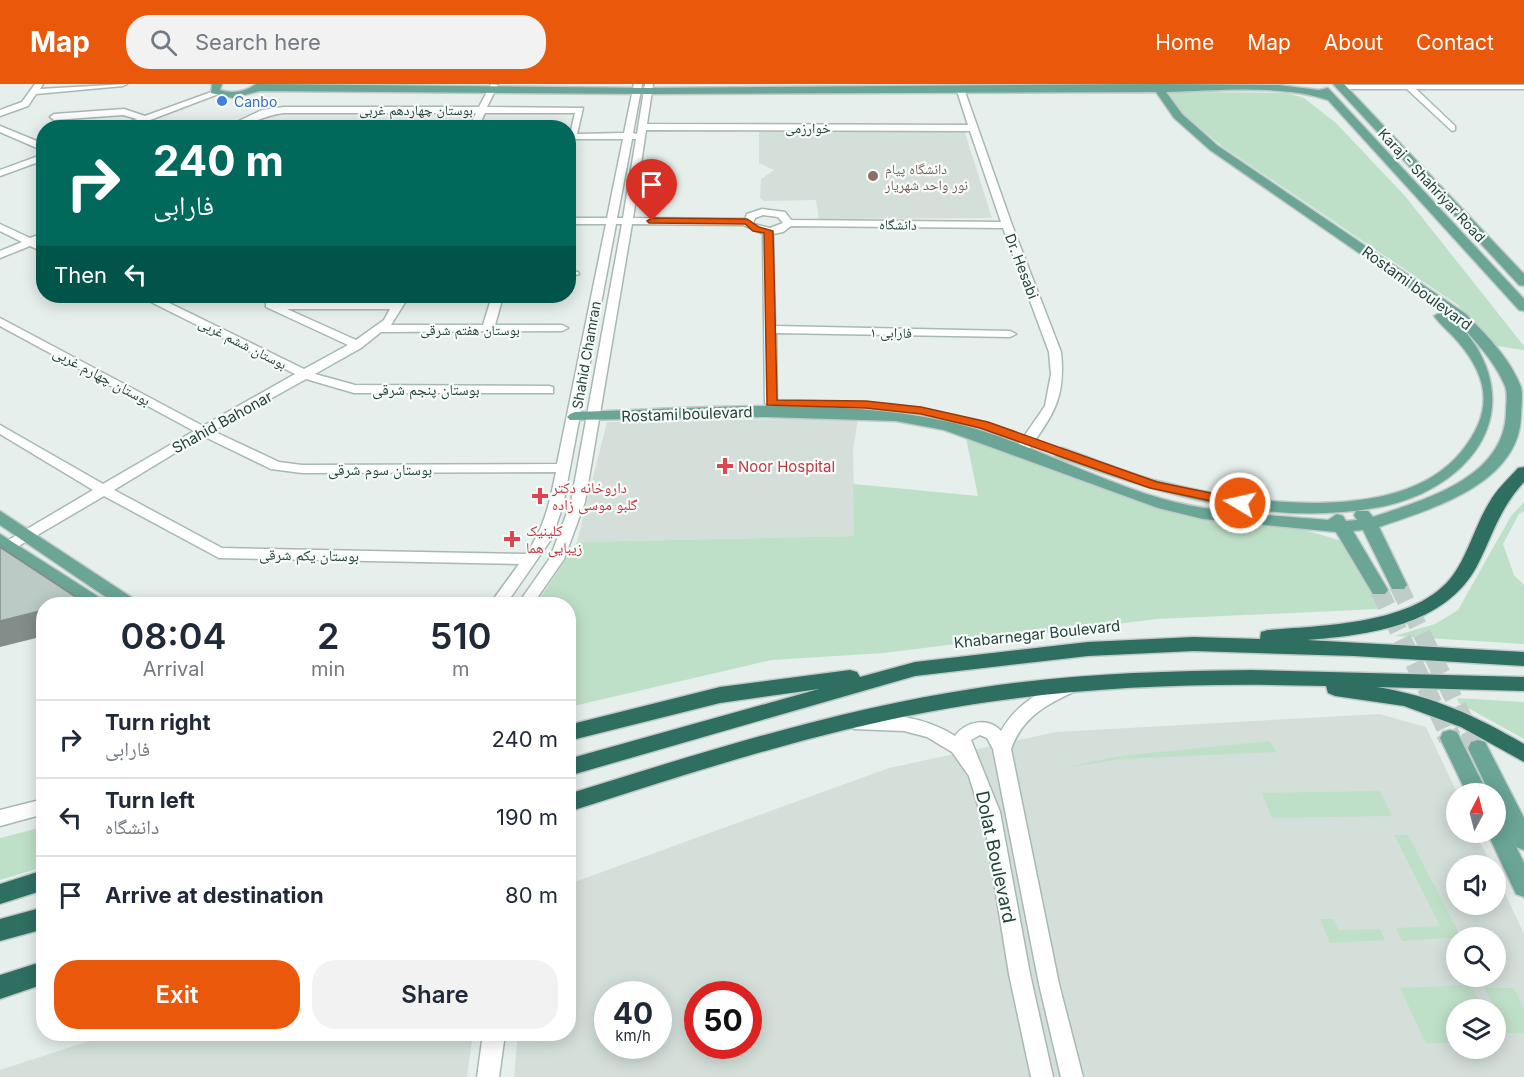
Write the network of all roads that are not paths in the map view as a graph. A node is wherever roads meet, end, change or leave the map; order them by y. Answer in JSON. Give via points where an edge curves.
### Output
{"nodes":[{"id":1,"x":39,"y":84,"type":"edge"},
{"id":2,"x":123,"y":84,"type":"edge"},
{"id":3,"x":278,"y":84,"type":"edge"},
{"id":4,"x":298,"y":84,"type":"edge"},
{"id":5,"x":981,"y":84,"type":"edge"},
{"id":6,"x":1279,"y":84,"type":"edge"},
{"id":7,"x":1305,"y":84,"type":"edge"},
{"id":8,"x":1318,"y":84,"type":"edge"},
{"id":9,"x":260,"y":86,"type":"edge"},
{"id":10,"x":861,"y":86,"type":"edge"},
{"id":11,"x":1150,"y":86,"type":"edge"},
{"id":12,"x":1340,"y":86,"type":"edge"},
{"id":13,"x":214,"y":87,"type":"edge"},
{"id":14,"x":474,"y":87,"type":"edge"},
{"id":15,"x":511,"y":87,"type":"edge"},
{"id":16,"x":643,"y":87,"type":"edge"},
{"id":17,"x":1524,"y":87,"type":"edge"},
{"id":18,"x":493,"y":88,"type":"edge"},
{"id":19,"x":960,"y":88,"type":"junction"},
{"id":20,"x":1410,"y":88,"type":"junction"},
{"id":21,"x":33,"y":92,"type":"junction"},
{"id":22,"x":1331,"y":98,"type":"junction"},
{"id":23,"x":481,"y":109,"type":"junction"},
{"id":24,"x":0,"y":113,"type":"edge"},
{"id":25,"x":54,"y":117,"type":"dead end"},
{"id":26,"x":143,"y":118,"type":"junction"},
{"id":27,"x":138,"y":120,"type":"edge"},
{"id":28,"x":249,"y":120,"type":"edge"},
{"id":29,"x":476,"y":120,"type":"edge"},
{"id":30,"x":576,"y":124,"type":"edge"},
{"id":31,"x":974,"y":128,"type":"junction"},
{"id":32,"x":1452,"y":128,"type":"dead end"},
{"id":33,"x":0,"y":129,"type":"edge"},
{"id":34,"x":636,"y":133,"type":"junction"},
{"id":35,"x":576,"y":137,"type":"edge"},
{"id":36,"x":36,"y":145,"type":"edge"},
{"id":37,"x":36,"y":159,"type":"edge"},
{"id":38,"x":0,"y":173,"type":"edge"},
{"id":39,"x":576,"y":220,"type":"edge"},
{"id":40,"x":611,"y":220,"type":"junction"},
{"id":41,"x":628,"y":221,"type":"junction"},
{"id":42,"x":747,"y":222,"type":"junction"},
{"id":43,"x":788,"y":223,"type":"junction"},
{"id":44,"x":1006,"y":225,"type":"junction"},
{"id":45,"x":0,"y":227,"type":"edge"},
{"id":46,"x":768,"y":231,"type":"junction"},
{"id":47,"x":36,"y":240,"type":"edge"},
{"id":48,"x":28,"y":243,"type":"junction"},
{"id":49,"x":36,"y":246,"type":"edge"},
{"id":50,"x":0,"y":255,"type":"edge"},
{"id":51,"x":1524,"y":282,"type":"edge"},
{"id":52,"x":161,"y":303,"type":"edge"},
{"id":53,"x":336,"y":303,"type":"edge"},
{"id":54,"x":400,"y":303,"type":"edge"},
{"id":55,"x":496,"y":303,"type":"edge"},
{"id":56,"x":1524,"y":306,"type":"edge"},
{"id":57,"x":0,"y":321,"type":"edge"},
{"id":58,"x":561,"y":328,"type":"dead end"},
{"id":59,"x":379,"y":329,"type":"junction"},
{"id":60,"x":488,"y":329,"type":"junction"},
{"id":61,"x":771,"y":329,"type":"junction"},
{"id":62,"x":1010,"y":334,"type":"dead end"},
{"id":63,"x":357,"y":345,"type":"junction"},
{"id":64,"x":306,"y":375,"type":"junction"},
{"id":65,"x":549,"y":390,"type":"dead end"},
{"id":66,"x":771,"y":403,"type":"junction"},
{"id":67,"x":576,"y":411,"type":"junction"},
{"id":68,"x":593,"y":411,"type":"junction"},
{"id":69,"x":618,"y":411,"type":"junction"},
{"id":70,"x":0,"y":429,"type":"edge"},
{"id":71,"x":203,"y":431,"type":"junction"},
{"id":72,"x":1025,"y":445,"type":"junction"},
{"id":73,"x":565,"y":468,"type":"junction"},
{"id":74,"x":1524,"y":472,"type":"edge"},
{"id":75,"x":103,"y":490,"type":"junction"},
{"id":76,"x":1355,"y":506,"type":"junction"},
{"id":77,"x":1329,"y":508,"type":"junction"},
{"id":78,"x":0,"y":516,"type":"edge"},
{"id":79,"x":1369,"y":524,"type":"junction"},
{"id":80,"x":1342,"y":527,"type":"junction"},
{"id":81,"x":27,"y":535,"type":"junction"},
{"id":82,"x":3,"y":546,"type":"edge"},
{"id":83,"x":531,"y":559,"type":"junction"},
{"id":84,"x":1398,"y":585,"type":"tunnel mouth"},
{"id":85,"x":1379,"y":590,"type":"tunnel mouth"},
{"id":86,"x":85,"y":597,"type":"edge"},
{"id":87,"x":118,"y":597,"type":"edge"},
{"id":88,"x":503,"y":597,"type":"edge"},
{"id":89,"x":530,"y":597,"type":"edge"},
{"id":90,"x":1194,"y":644,"type":"junction"},
{"id":91,"x":1524,"y":659,"type":"edge"},
{"id":92,"x":915,"y":669,"type":"junction"},
{"id":93,"x":1259,"y":676,"type":"junction"},
{"id":94,"x":1524,"y":684,"type":"edge"},
{"id":95,"x":1075,"y":685,"type":"junction"},
{"id":96,"x":821,"y":728,"type":"junction"},
{"id":97,"x":576,"y":729,"type":"edge"},
{"id":98,"x":1450,"y":738,"type":"tunnel mouth"},
{"id":99,"x":1478,"y":748,"type":"tunnel mouth"},
{"id":100,"x":1002,"y":749,"type":"junction"},
{"id":101,"x":1524,"y":754,"type":"edge"},
{"id":102,"x":967,"y":757,"type":"junction"},
{"id":103,"x":576,"y":766,"type":"edge"},
{"id":104,"x":1472,"y":783,"type":"edge"},
{"id":105,"x":600,"y":793,"type":"junction"},
{"id":106,"x":576,"y":800,"type":"edge"},
{"id":107,"x":36,"y":808,"type":"edge"},
{"id":108,"x":576,"y":808,"type":"edge"},
{"id":109,"x":0,"y":818,"type":"edge"},
{"id":110,"x":1524,"y":840,"type":"edge"},
{"id":111,"x":1502,"y":843,"type":"edge"},
{"id":112,"x":36,"y":883,"type":"edge"},
{"id":113,"x":1524,"y":887,"type":"edge"},
{"id":114,"x":0,"y":894,"type":"edge"},
{"id":115,"x":36,"y":920,"type":"edge"},
{"id":116,"x":0,"y":930,"type":"edge"},
{"id":117,"x":36,"y":975,"type":"edge"},
{"id":118,"x":0,"y":987,"type":"edge"},
{"id":119,"x":493,"y":1041,"type":"edge"},
{"id":120,"x":488,"y":1077,"type":"edge"},
{"id":121,"x":1042,"y":1077,"type":"edge"},
{"id":122,"x":1072,"y":1077,"type":"edge"}],
"edges":[{"from":1,"to":21,"type":"street"},
{"from":2,"to":21,"type":"street"},
{"from":3,"to":4,"type":"main road"},
{"from":4,"to":14,"type":"main road"},
{"from":5,"to":10,"type":"main road"},
{"from":6,"to":7,"type":"main road"},
{"from":8,"to":22,"type":"main road","name":"Karaj - Shahriyar Road"},
{"from":9,"to":13,"type":"main road","via":[[238,94]]},
{"from":9,"to":14,"type":"main road"},
{"from":10,"to":16,"type":"main road"},
{"from":10,"to":19,"type":"main road"},
{"from":11,"to":19,"type":"main road"},
{"from":11,"to":22,"type":"main road","via":[[1303,89]]},
{"from":11,"to":76,"type":"main road","name":"Rostami boulevard","via":[[1171,125],[1437,311],[1481,363],[1490,383],[1492,405],[1487,429],[1474,453],[1443,478],[1403,495]]},
{"from":11,"to":79,"type":"main road","name":"Rostami boulevard","via":[[1214,148],[1461,317],[1493,351],[1508,376],[1516,407],[1500,455],[1467,486],[1432,503]]},
{"from":12,"to":20,"type":"street"},
{"from":12,"to":51,"type":"main road"},
{"from":13,"to":26,"type":"street"},
{"from":14,"to":18,"type":"main road"},
{"from":15,"to":16,"type":"main road"},
{"from":15,"to":18,"type":"main road"},
{"from":16,"to":34,"type":"street","name":"Shahid Chamran"},
{"from":17,"to":20,"type":"street"},
{"from":18,"to":23,"type":"street"},
{"from":19,"to":31,"type":"street","name":"Dr. Hesabi"},
{"from":20,"to":32,"type":"street"},
{"from":21,"to":24,"type":"street","via":[[25,104]]},
{"from":22,"to":56,"type":"main road","name":"Karaj - Shahriyar Road"},
{"from":23,"to":28,"type":"street","name":"بوستان چهاردهم غربی","via":[[276,110]]},
{"from":23,"to":29,"type":"street"},
{"from":23,"to":30,"type":"street","name":"بوستان چهاردهم غربی","via":[[580,110]]},
{"from":25,"to":26,"type":"street","via":[[124,112]]},
{"from":26,"to":27,"type":"street"},
{"from":31,"to":34,"type":"street","name":"خوارزمی"},
{"from":31,"to":44,"type":"street","name":"Dr. Hesabi"},
{"from":33,"to":36,"type":"street"},
{"from":34,"to":35,"type":"street"},
{"from":34,"to":40,"type":"street","name":"Shahid Chamran"},
{"from":34,"to":41,"type":"street","name":"Shahid Chamran"},
{"from":37,"to":38,"type":"street"},
{"from":39,"to":40,"type":"street"},
{"from":40,"to":41,"type":"street"},
{"from":40,"to":67,"type":"street","name":"Shahid Chamran"},
{"from":41,"to":42,"type":"street"},
{"from":41,"to":68,"type":"street","name":"Shahid Chamran"},
{"from":42,"to":43,"type":"street","via":[[751,216],[769,212],[786,217]]},
{"from":42,"to":46,"type":"street","via":[[756,230]]},
{"from":43,"to":44,"type":"street","name":"دانشگاه"},
{"from":43,"to":46,"type":"street","via":[[784,228]]},
{"from":44,"to":72,"type":"street","name":"Dr. Hesabi","via":[[1055,352],[1057,374],[1051,406]]},
{"from":45,"to":48,"type":"street"},
{"from":46,"to":61,"type":"street"},
{"from":47,"to":48,"type":"street"},
{"from":48,"to":49,"type":"street"},
{"from":48,"to":50,"type":"street"},
{"from":52,"to":64,"type":"street","name":"بوستان ششم غربی"},
{"from":53,"to":63,"type":"street","via":[[270,305]]},
{"from":54,"to":59,"type":"street","name":"Shahid Bahonar"},
{"from":55,"to":60,"type":"street"},
{"from":57,"to":71,"type":"street","name":"بوستان چهارم غربی"},
{"from":58,"to":60,"type":"street","name":"بوستان هفتم شرقی"},
{"from":59,"to":60,"type":"street","name":"بوستان هفتم شرقی"},
{"from":59,"to":63,"type":"street","name":"Shahid Bahonar"},
{"from":61,"to":62,"type":"street","name":"فارابی ۱"},
{"from":61,"to":66,"type":"street"},
{"from":63,"to":64,"type":"street","name":"Shahid Bahonar"},
{"from":64,"to":65,"type":"street","name":"بوستان پنجم شرقی","via":[[354,389]]},
{"from":64,"to":71,"type":"street","name":"Shahid Bahonar"},
{"from":66,"to":69,"type":"main road","name":"Rostami boulevard"},
{"from":66,"to":72,"type":"main road","name":"Rostami boulevard","via":[[866,405],[921,411],[984,425]]},
{"from":67,"to":68,"type":"main road","name":"Rostami boulevard"},
{"from":67,"to":73,"type":"street","name":"Shahid Chamran"},
{"from":68,"to":69,"type":"main road","name":"Rostami boulevard"},
{"from":68,"to":89,"type":"street","name":"Shahid Chamran","via":[[578,502],[569,531],[557,559]]},
{"from":69,"to":72,"type":"main road","name":"Rostami boulevard","via":[[887,415]]},
{"from":70,"to":75,"type":"street","name":"بوستان یکم شرقی"},
{"from":71,"to":73,"type":"street","name":"بوستان سوم شرقی","via":[[276,466],[289,468]]},
{"from":71,"to":75,"type":"street","name":"Shahid Bahonar"},
{"from":72,"to":77,"type":"main road","name":"Rostami boulevard","via":[[1155,486],[1219,500]]},
{"from":72,"to":80,"type":"main road","name":"Rostami boulevard","via":[[1158,503],[1203,513]]},
{"from":73,"to":83,"type":"street","name":"Shahid Chamran","via":[[545,538]]},
{"from":74,"to":90,"type":"highway","via":[[1497,503],[1456,584],[1430,604],[1363,627]]},
{"from":75,"to":81,"type":"street","name":"Shahid Bahonar"},
{"from":75,"to":83,"type":"street","name":"بوستان یکم شرقی","via":[[219,553]]},
{"from":76,"to":77,"type":"main road","name":"Rostami boulevard"},
{"from":76,"to":79,"type":"main road"},
{"from":77,"to":80,"type":"main road"},
{"from":78,"to":81,"type":"main road"},
{"from":79,"to":80,"type":"main road","name":"Rostami boulevard"},
{"from":79,"to":84,"type":"main road"},
{"from":80,"to":85,"type":"main road"},
{"from":81,"to":82,"type":"street","name":"Shahid Bahonar"},
{"from":81,"to":87,"type":"main road"},
{"from":82,"to":86,"type":"main road"},
{"from":83,"to":88,"type":"street","name":"Shahid Chamran"},
{"from":90,"to":91,"type":"highway","name":"Khabarnegar Boulevard"},
{"from":90,"to":92,"type":"highway","name":"Khabarnegar Boulevard","via":[[1088,649]]},
{"from":92,"to":97,"type":"highway","via":[[720,695]]},
{"from":92,"to":103,"type":"highway","name":"Khabarnegar Boulevard"},
{"from":93,"to":94,"type":"highway"},
{"from":93,"to":95,"type":"highway"},
{"from":93,"to":101,"type":"highway","via":[[1405,699],[1468,721]]},
{"from":95,"to":96,"type":"highway","via":[[978,695]]},
{"from":95,"to":100,"type":"street","via":[[1035,702],[1013,722]]},
{"from":96,"to":102,"type":"street","name":"Dolat Boulevard","via":[[881,722],[912,725],[939,734]]},
{"from":96,"to":105,"type":"highway"},
{"from":98,"to":104,"type":"main road"},
{"from":99,"to":110,"type":"main road"},
{"from":100,"to":102,"type":"street","via":[[993,733],[981,728],[968,732],[962,739]]},
{"from":100,"to":122,"type":"street","name":"Dolat Boulevard","via":[[1049,984]]},
{"from":102,"to":121,"type":"street","name":"Dolat Boulevard","via":[[981,784],[992,821],[1024,1005]]},
{"from":105,"to":106,"type":"highway"},
{"from":105,"to":108,"type":"street"},
{"from":107,"to":109,"type":"street"},
{"from":111,"to":113,"type":"main road"},
{"from":112,"to":114,"type":"highway"},
{"from":115,"to":116,"type":"highway"},
{"from":117,"to":118,"type":"highway"},
{"from":119,"to":120,"type":"street"}]}
